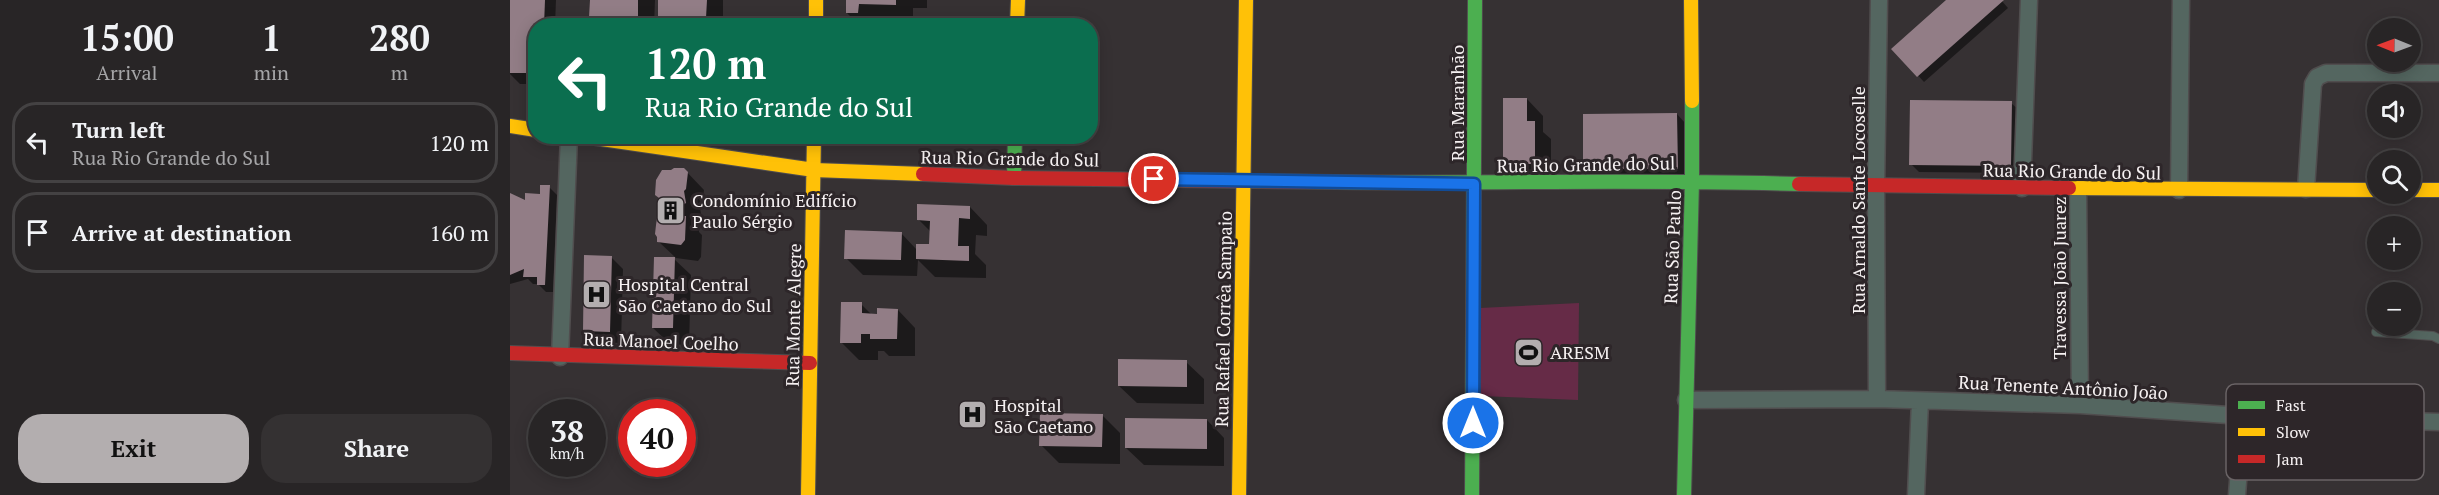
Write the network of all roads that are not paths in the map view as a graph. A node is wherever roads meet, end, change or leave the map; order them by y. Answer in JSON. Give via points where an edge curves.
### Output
{"nodes":[{"id":1,"x":816,"y":0,"type":"edge"},
{"id":2,"x":1018,"y":0,"type":"edge"},
{"id":3,"x":1246,"y":0,"type":"edge"},
{"id":4,"x":1475,"y":0,"type":"edge"},
{"id":5,"x":1691,"y":0,"type":"edge"},
{"id":6,"x":1879,"y":0,"type":"edge"},
{"id":7,"x":2030,"y":0,"type":"edge"},
{"id":8,"x":2181,"y":0,"type":"edge"},
{"id":9,"x":816,"y":18,"type":"edge"},
{"id":10,"x":1017,"y":18,"type":"edge"},
{"id":11,"x":2439,"y":73,"type":"edge"},
{"id":12,"x":510,"y":126,"type":"edge"},
{"id":13,"x":528,"y":129,"type":"edge"},
{"id":14,"x":569,"y":144,"type":"edge"},
{"id":15,"x":636,"y":144,"type":"edge"},
{"id":16,"x":814,"y":144,"type":"edge"},
{"id":17,"x":1015,"y":144,"type":"edge"},
{"id":18,"x":814,"y":170,"type":"junction"},
{"id":19,"x":1014,"y":178,"type":"junction"},
{"id":20,"x":1243,"y":180,"type":"junction"},
{"id":21,"x":1692,"y":181,"type":"junction"},
{"id":22,"x":1474,"y":184,"type":"junction"},
{"id":23,"x":1876,"y":187,"type":"junction"},
{"id":24,"x":2022,"y":188,"type":"junction"},
{"id":25,"x":2078,"y":188,"type":"junction"},
{"id":26,"x":2306,"y":189,"type":"junction"},
{"id":27,"x":2179,"y":190,"type":"junction"},
{"id":28,"x":2367,"y":190,"type":"edge"},
{"id":29,"x":2421,"y":190,"type":"edge"},
{"id":30,"x":2439,"y":190,"type":"edge"},
{"id":31,"x":2421,"y":335,"type":"edge"},
{"id":32,"x":2439,"y":339,"type":"edge"},
{"id":33,"x":510,"y":353,"type":"edge"},
{"id":34,"x":560,"y":357,"type":"junction"},
{"id":35,"x":810,"y":363,"type":"junction"},
{"id":36,"x":1877,"y":399,"type":"junction"},
{"id":37,"x":1686,"y":400,"type":"junction"},
{"id":38,"x":1920,"y":401,"type":"junction"},
{"id":39,"x":2080,"y":405,"type":"junction"},
{"id":40,"x":2226,"y":415,"type":"edge"},
{"id":41,"x":2424,"y":422,"type":"edge"},
{"id":42,"x":2439,"y":422,"type":"edge"},
{"id":43,"x":2238,"y":480,"type":"edge"},
{"id":44,"x":808,"y":495,"type":"edge"},
{"id":45,"x":1239,"y":495,"type":"edge"},
{"id":46,"x":1472,"y":495,"type":"edge"},
{"id":47,"x":1684,"y":495,"type":"edge"},
{"id":48,"x":1916,"y":495,"type":"edge"},
{"id":49,"x":2237,"y":495,"type":"edge"}],
"edges":[{"from":1,"to":9,"type":"street"},
{"from":2,"to":10,"type":"street"},
{"from":3,"to":20,"type":"street","name":"Rua Rafael Corrêa Sampaio"},
{"from":4,"to":22,"type":"street","name":"Rua Maranhão"},
{"from":5,"to":21,"type":"street","name":"Rua São Paulo"},
{"from":6,"to":23,"type":"street","name":"Rua Arnaldo Sante Locoselle"},
{"from":7,"to":24,"type":"street"},
{"from":8,"to":27,"type":"street"},
{"from":11,"to":26,"type":"street","via":[[2317,76],[2313,84]]},
{"from":12,"to":13,"type":"street"},
{"from":14,"to":34,"type":"street"},
{"from":15,"to":18,"type":"street","name":"Rua Rio Grande do Sul"},
{"from":16,"to":18,"type":"street","name":"Rua Monte Alegre"},
{"from":17,"to":19,"type":"street"},
{"from":18,"to":19,"type":"street","name":"Rua Rio Grande do Sul"},
{"from":18,"to":35,"type":"street","name":"Rua Monte Alegre"},
{"from":19,"to":20,"type":"street","name":"Rua Rio Grande do Sul"},
{"from":20,"to":22,"type":"street","name":"Rua Rio Grande do Sul"},
{"from":20,"to":45,"type":"street","name":"Rua Rafael Corrêa Sampaio"},
{"from":21,"to":22,"type":"street","name":"Rua Rio Grande do Sul"},
{"from":21,"to":23,"type":"street","name":"Rua Rio Grande do Sul"},
{"from":21,"to":37,"type":"street","name":"Rua São Paulo"},
{"from":22,"to":46,"type":"street","name":"Rua Maranhão"},
{"from":23,"to":24,"type":"street","name":"Rua Rio Grande do Sul"},
{"from":23,"to":36,"type":"street","name":"Rua Arnaldo Sante Locoselle"},
{"from":24,"to":25,"type":"street","name":"Rua Rio Grande do Sul"},
{"from":25,"to":27,"type":"street","name":"Rua Rio Grande do Sul"},
{"from":25,"to":39,"type":"street","name":"Travessa João Juarez"},
{"from":26,"to":27,"type":"street","name":"Rua Rio Grande do Sul"},
{"from":26,"to":28,"type":"street","name":"Rua Rio Grande do Sul"},
{"from":29,"to":30,"type":"street"},
{"from":31,"to":32,"type":"lane"},
{"from":33,"to":34,"type":"street","name":"Rua Manoel Coelho"},
{"from":34,"to":35,"type":"street","name":"Rua Manoel Coelho"},
{"from":35,"to":44,"type":"street","name":"Rua Monte Alegre"},
{"from":36,"to":37,"type":"street","name":"Rua Tenente Antônio João"},
{"from":36,"to":38,"type":"street","name":"Rua Tenente Antônio João"},
{"from":37,"to":47,"type":"street","name":"Rua São Paulo"},
{"from":38,"to":39,"type":"street","name":"Rua Tenente Antônio João"},
{"from":38,"to":48,"type":"street"},
{"from":39,"to":40,"type":"street","name":"Rua Tenente Antônio João"},
{"from":41,"to":42,"type":"street","name":"Rua Tenente Antônio João"},
{"from":43,"to":49,"type":"street"}]}
